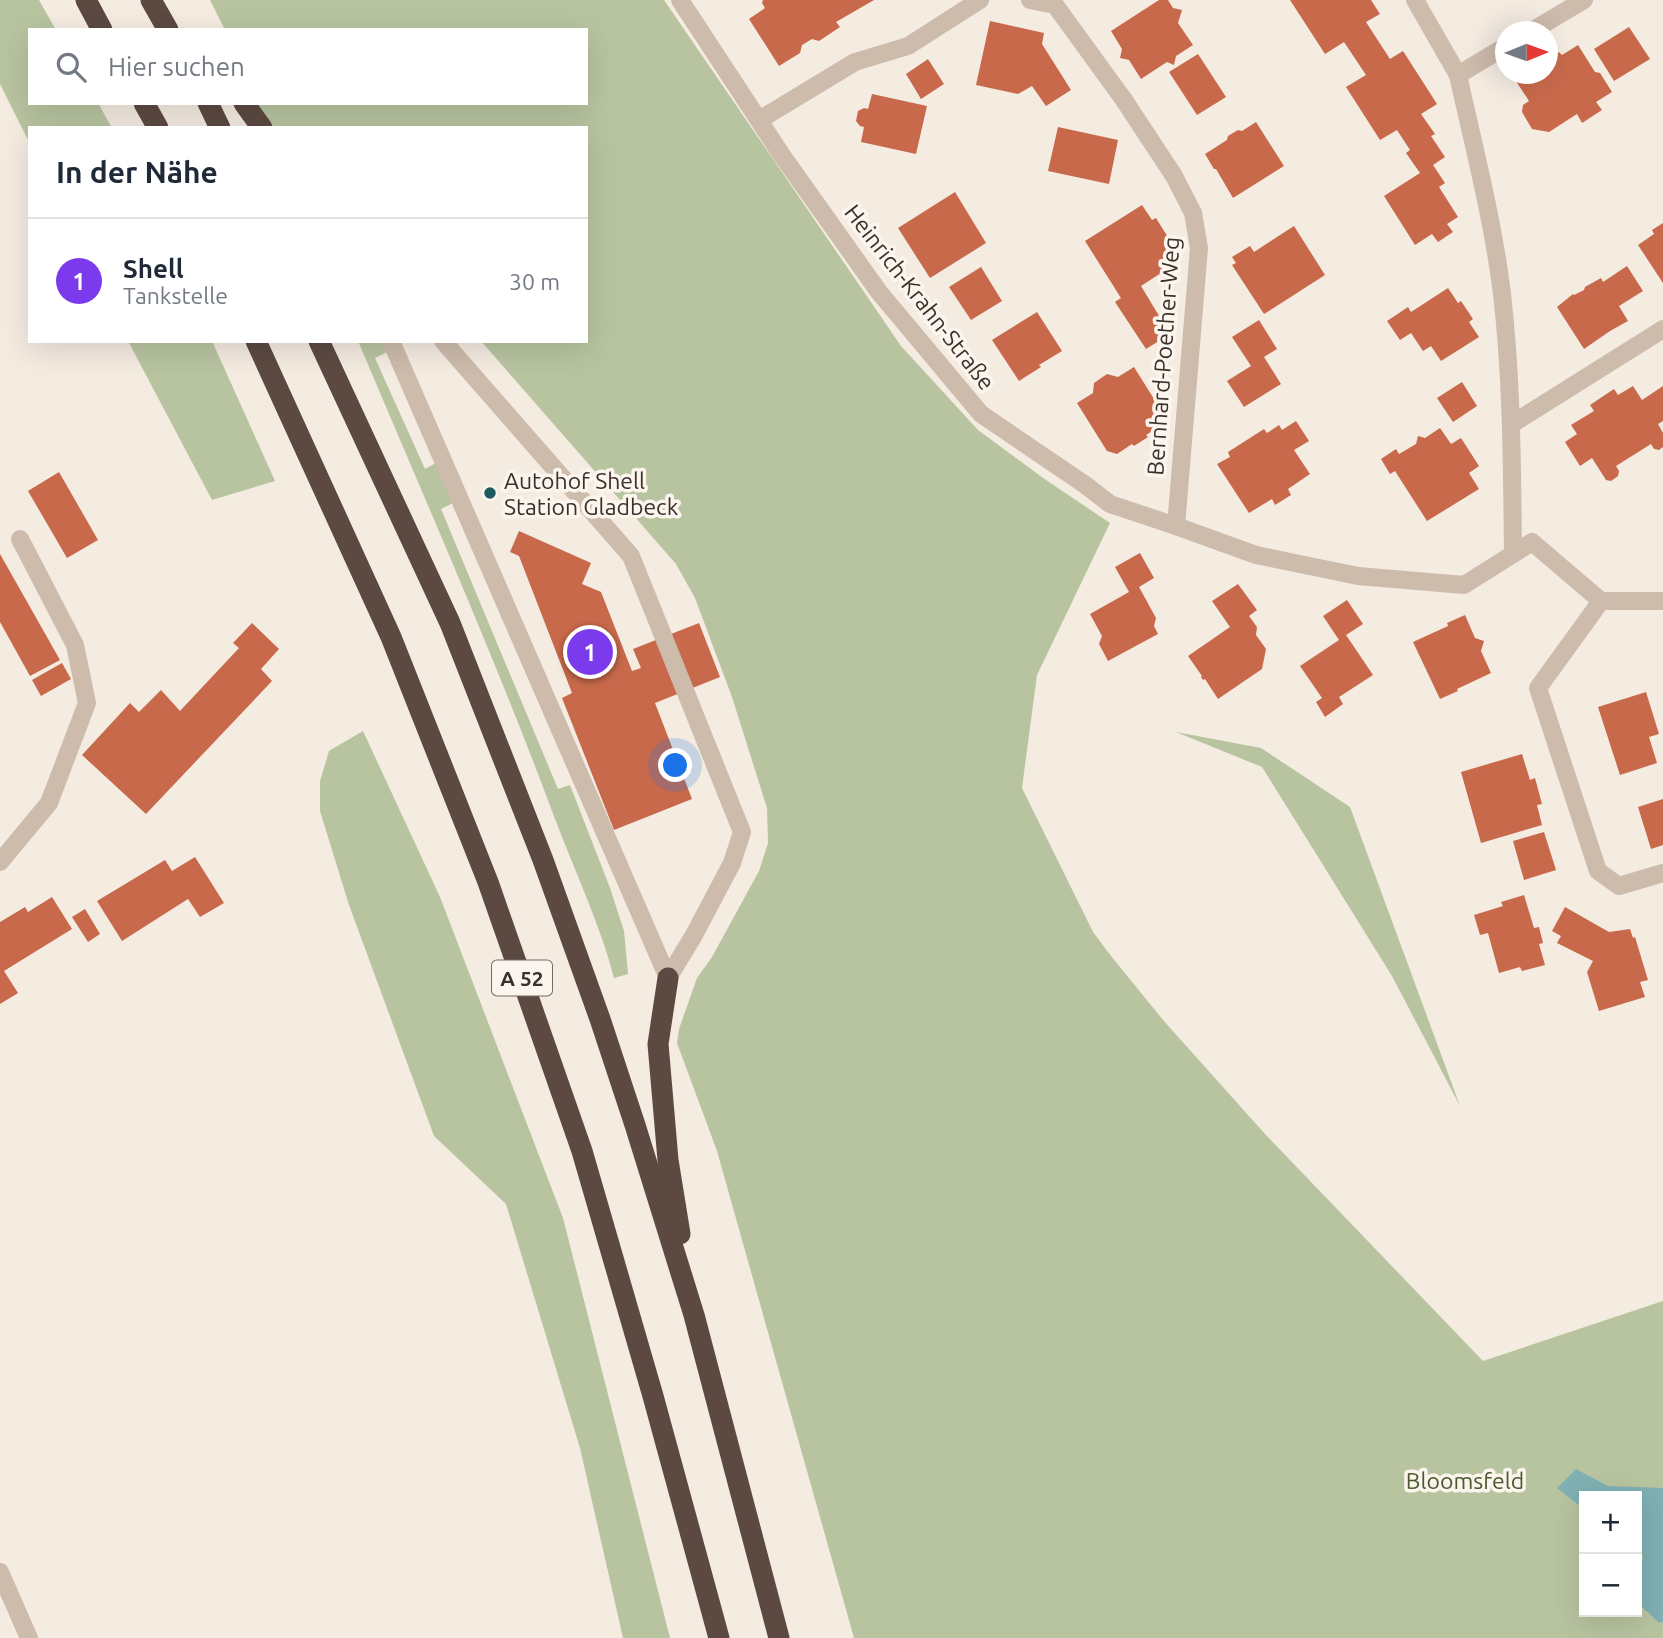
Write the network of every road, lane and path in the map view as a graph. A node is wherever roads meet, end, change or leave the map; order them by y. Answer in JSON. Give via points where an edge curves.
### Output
{"nodes":[{"id":1,"x":86,"y":0,"type":"edge"},
{"id":2,"x":151,"y":0,"type":"edge"},
{"id":3,"x":680,"y":0,"type":"edge"},
{"id":4,"x":980,"y":0,"type":"edge"},
{"id":5,"x":1030,"y":0,"type":"edge"},
{"id":6,"x":1415,"y":0,"type":"edge"},
{"id":7,"x":1584,"y":0,"type":"edge"},
{"id":8,"x":1549,"y":21,"type":"edge"},
{"id":9,"x":168,"y":27,"type":"edge"},
{"id":10,"x":102,"y":28,"type":"edge"},
{"id":11,"x":1495,"y":53,"type":"edge"},
{"id":12,"x":1458,"y":75,"type":"junction"},
{"id":13,"x":145,"y":105,"type":"edge"},
{"id":14,"x":209,"y":105,"type":"edge"},
{"id":15,"x":245,"y":105,"type":"edge"},
{"id":16,"x":759,"y":120,"type":"junction"},
{"id":17,"x":157,"y":126,"type":"edge"},
{"id":18,"x":219,"y":126,"type":"edge"},
{"id":19,"x":261,"y":126,"type":"edge"},
{"id":20,"x":1663,"y":330,"type":"edge"},
{"id":21,"x":257,"y":343,"type":"edge"},
{"id":22,"x":320,"y":343,"type":"edge"},
{"id":23,"x":392,"y":343,"type":"edge"},
{"id":24,"x":445,"y":343,"type":"edge"},
{"id":25,"x":1512,"y":424,"type":"junction"},
{"id":26,"x":1176,"y":526,"type":"junction"},
{"id":27,"x":20,"y":539,"type":"dead end"},
{"id":28,"x":1513,"y":554,"type":"junction"},
{"id":29,"x":1663,"y":600,"type":"edge"},
{"id":30,"x":1601,"y":601,"type":"junction"},
{"id":31,"x":0,"y":862,"type":"edge"},
{"id":32,"x":1663,"y":873,"type":"edge"},
{"id":33,"x":668,"y":978,"type":"junction"},
{"id":34,"x":694,"y":1315,"type":"junction"},
{"id":35,"x":0,"y":1572,"type":"edge"},
{"id":36,"x":29,"y":1638,"type":"edge"},
{"id":37,"x":719,"y":1638,"type":"edge"},
{"id":38,"x":779,"y":1638,"type":"edge"}],
"edges":[{"from":1,"to":10,"type":"highway"},
{"from":2,"to":9,"type":"highway"},
{"from":3,"to":16,"type":"street","name":"Heinrich-Krahn-Straße"},
{"from":4,"to":16,"type":"street","via":[[908,46],[855,62]]},
{"from":5,"to":26,"type":"street","name":"Bernhard-Poether-Weg","via":[[1055,5],[1124,100],[1193,213],[1199,248]]},
{"from":6,"to":12,"type":"street"},
{"from":7,"to":8,"type":"street"},
{"from":11,"to":12,"type":"street"},
{"from":12,"to":25,"type":"street","via":[[1496,253]]},
{"from":13,"to":17,"type":"highway"},
{"from":14,"to":18,"type":"highway"},
{"from":15,"to":19,"type":"highway"},
{"from":16,"to":26,"type":"street","name":"Heinrich-Krahn-Straße","via":[[879,292],[981,414],[1110,504]]},
{"from":20,"to":25,"type":"street"},
{"from":21,"to":37,"type":"highway","number":"A 52","via":[[391,637],[488,883],[583,1152]]},
{"from":22,"to":34,"type":"highway","number":"A 52","via":[[450,623],[543,860],[622,1086]]},
{"from":23,"to":33,"type":"street"},
{"from":24,"to":33,"type":"street","via":[[631,556],[742,832],[732,863]]},
{"from":25,"to":28,"type":"street"},
{"from":26,"to":28,"type":"street","name":"Heinrich-Krahn-Straße","via":[[1282,561],[1358,576],[1464,585]]},
{"from":27,"to":31,"type":"street","via":[[75,645],[87,703],[49,803]]},
{"from":28,"to":30,"type":"street","name":"Heinrich-Krahn-Straße","via":[[1532,542]]},
{"from":29,"to":30,"type":"street"},
{"from":30,"to":32,"type":"street","via":[[1538,688],[1598,871],[1619,886]]},
{"from":33,"to":34,"type":"highway","via":[[658,1044],[668,1160]]},
{"from":34,"to":38,"type":"highway","number":"A 52"},
{"from":35,"to":36,"type":"street"}]}
